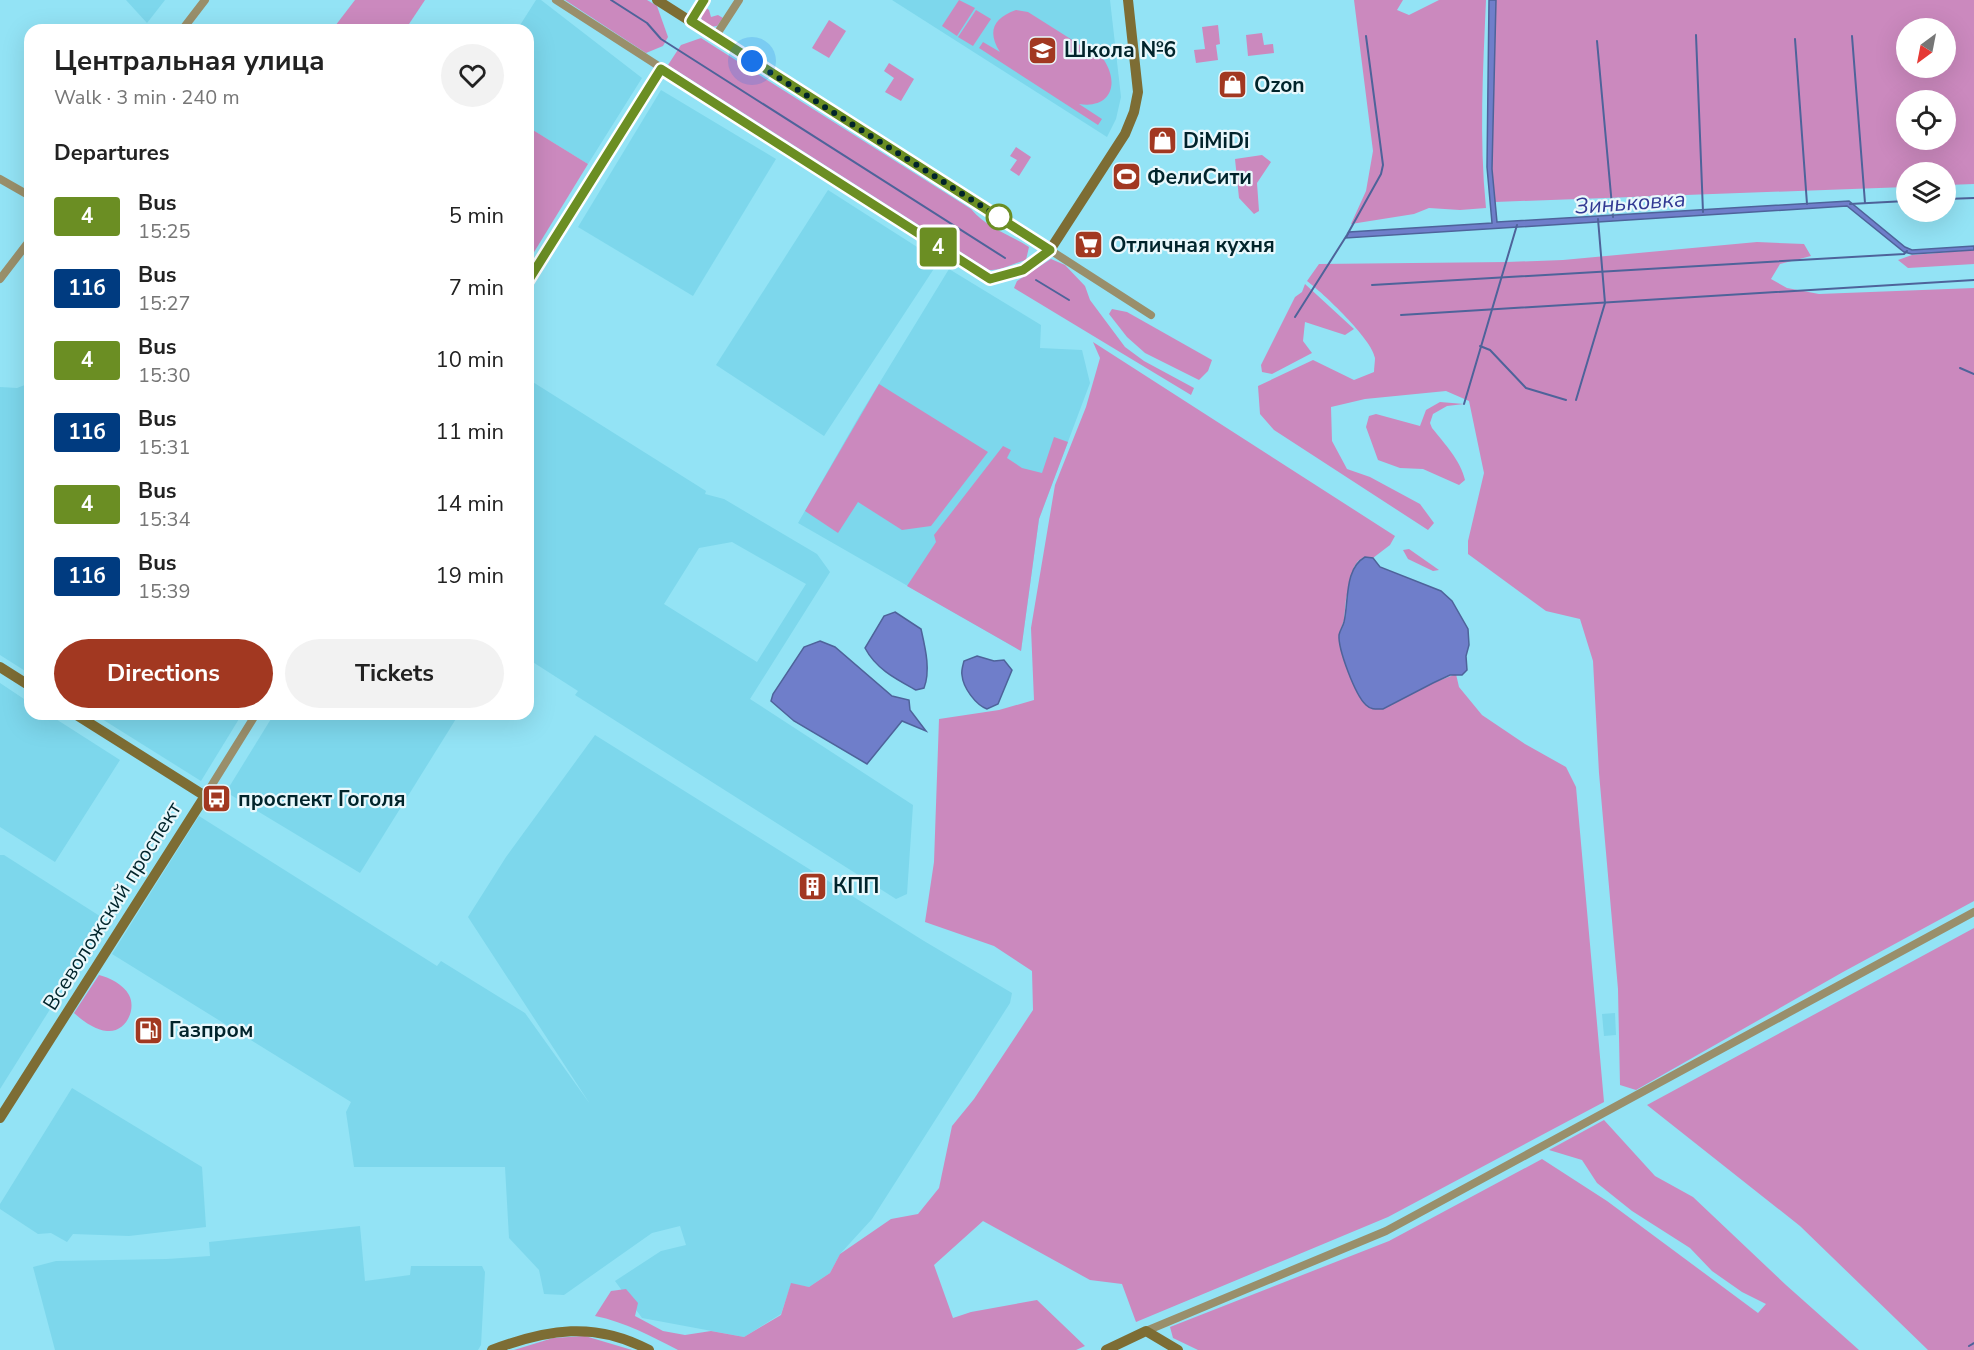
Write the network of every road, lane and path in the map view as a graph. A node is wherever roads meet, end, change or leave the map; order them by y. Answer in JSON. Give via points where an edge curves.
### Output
{"nodes":[{"id":1,"x":205,"y":0,"type":"edge"},
{"id":2,"x":556,"y":0,"type":"edge"},
{"id":3,"x":657,"y":0,"type":"edge"},
{"id":4,"x":704,"y":0,"type":"edge"},
{"id":5,"x":739,"y":0,"type":"edge"},
{"id":6,"x":1128,"y":0,"type":"edge"},
{"id":7,"x":691,"y":21,"type":"junction"},
{"id":8,"x":187,"y":24,"type":"edge"},
{"id":9,"x":716,"y":37,"type":"junction"},
{"id":10,"x":661,"y":69,"type":"junction"},
{"id":11,"x":0,"y":179,"type":"edge"},
{"id":12,"x":24,"y":193,"type":"edge"},
{"id":13,"x":24,"y":248,"type":"edge"},
{"id":14,"x":1050,"y":250,"type":"junction"},
{"id":15,"x":534,"y":271,"type":"edge"},
{"id":16,"x":0,"y":279,"type":"edge"},
{"id":17,"x":1151,"y":315,"type":"dead end"},
{"id":18,"x":0,"y":667,"type":"edge"},
{"id":19,"x":24,"y":682,"type":"edge"},
{"id":20,"x":85,"y":720,"type":"edge"},
{"id":21,"x":252,"y":720,"type":"edge"},
{"id":22,"x":205,"y":796,"type":"junction"},
{"id":23,"x":1974,"y":912,"type":"edge"},
{"id":24,"x":0,"y":1118,"type":"edge"},
{"id":25,"x":1146,"y":1331,"type":"junction"},
{"id":26,"x":492,"y":1350,"type":"edge"},
{"id":27,"x":649,"y":1350,"type":"edge"},
{"id":28,"x":1106,"y":1350,"type":"edge"},
{"id":29,"x":1178,"y":1350,"type":"edge"}],
"edges":[{"from":1,"to":8,"type":"street"},
{"from":2,"to":10,"type":"street"},
{"from":3,"to":7,"type":"street"},
{"from":4,"to":7,"type":"street"},
{"from":5,"to":9,"type":"street"},
{"from":6,"to":14,"type":"street","via":[[1138,92],[1134,112],[1125,134]]},
{"from":7,"to":9,"type":"street"},
{"from":9,"to":14,"type":"street"},
{"from":10,"to":14,"type":"street","via":[[990,279],[1023,270]]},
{"from":10,"to":15,"type":"street"},
{"from":11,"to":12,"type":"street"},
{"from":13,"to":16,"type":"street"},
{"from":14,"to":17,"type":"street"},
{"from":18,"to":19,"type":"street"},
{"from":20,"to":22,"type":"street"},
{"from":21,"to":22,"type":"street","name":"Всеволожский проспект"},
{"from":22,"to":24,"type":"street","name":"Всеволожский проспект"},
{"from":23,"to":25,"type":"street","via":[[1386,1231]]},
{"from":25,"to":28,"type":"street"},
{"from":25,"to":29,"type":"street"},
{"from":26,"to":27,"type":"street","via":[[531,1337],[583,1330],[612,1334]]}]}
